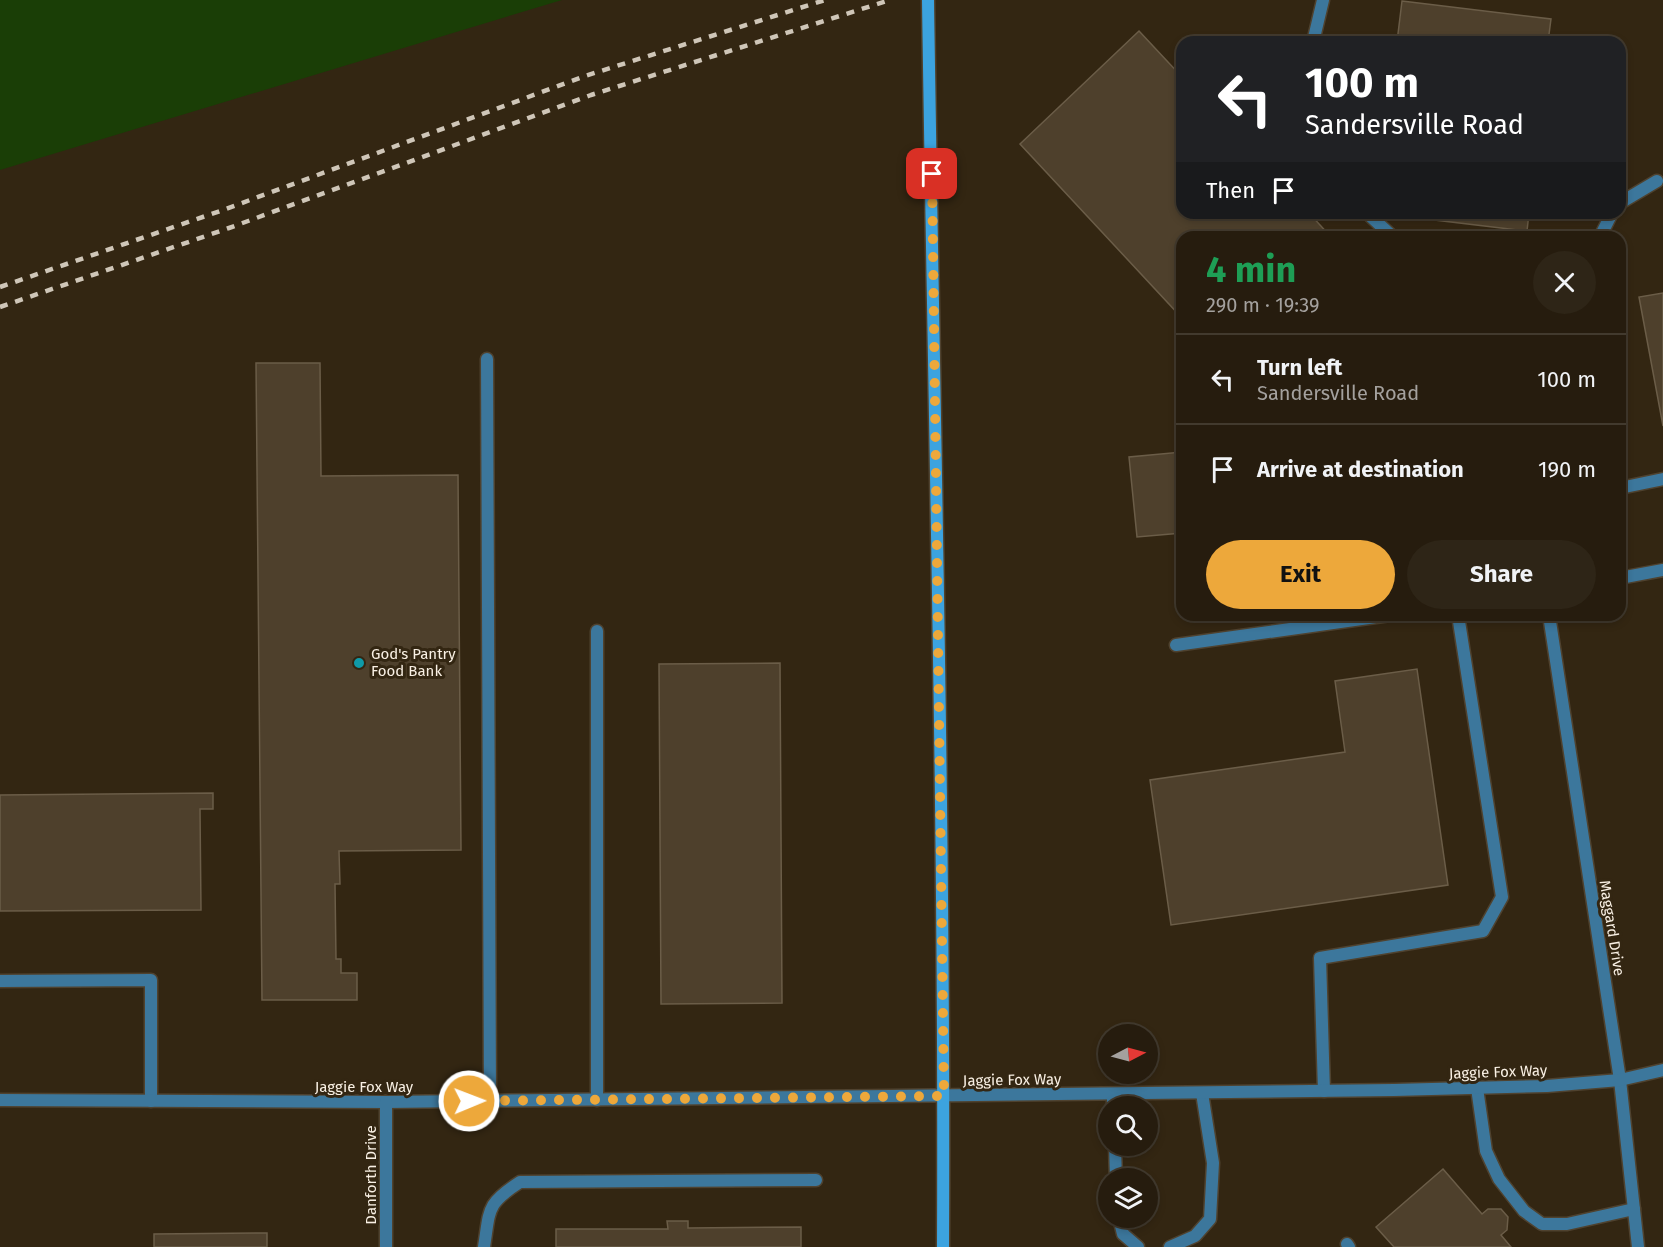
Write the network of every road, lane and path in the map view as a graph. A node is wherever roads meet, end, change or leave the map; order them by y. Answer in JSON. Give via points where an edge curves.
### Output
{"nodes":[{"id":1,"x":928,"y":0,"type":"edge"},
{"id":2,"x":1323,"y":0,"type":"edge"},
{"id":3,"x":1314,"y":36,"type":"edge"},
{"id":4,"x":1657,"y":181,"type":"dead end"},
{"id":5,"x":1626,"y":199,"type":"edge"},
{"id":6,"x":1374,"y":219,"type":"edge"},
{"id":7,"x":1386,"y":231,"type":"edge"},
{"id":8,"x":488,"y":359,"type":"dead end"},
{"id":9,"x":1663,"y":479,"type":"edge"},
{"id":10,"x":1626,"y":487,"type":"edge"},
{"id":11,"x":1663,"y":570,"type":"edge"},
{"id":12,"x":1626,"y":577,"type":"edge"},
{"id":13,"x":1347,"y":621,"type":"edge"},
{"id":14,"x":1459,"y":621,"type":"edge"},
{"id":15,"x":1550,"y":621,"type":"edge"},
{"id":16,"x":597,"y":631,"type":"dead end"},
{"id":17,"x":1176,"y":645,"type":"dead end"},
{"id":18,"x":0,"y":981,"type":"edge"},
{"id":19,"x":1663,"y":1070,"type":"edge"},
{"id":20,"x":1620,"y":1080,"type":"junction"},
{"id":21,"x":1476,"y":1088,"type":"junction"},
{"id":22,"x":1324,"y":1091,"type":"junction"},
{"id":23,"x":1202,"y":1093,"type":"junction"},
{"id":24,"x":1113,"y":1094,"type":"joint"},
{"id":25,"x":944,"y":1096,"type":"junction"},
{"id":26,"x":0,"y":1100,"type":"edge"},
{"id":27,"x":597,"y":1100,"type":"junction"},
{"id":28,"x":151,"y":1101,"type":"junction"},
{"id":29,"x":490,"y":1101,"type":"junction"},
{"id":30,"x":386,"y":1102,"type":"junction"},
{"id":31,"x":816,"y":1180,"type":"dead end"},
{"id":32,"x":1634,"y":1209,"type":"junction"},
{"id":33,"x":1122,"y":1228,"type":"edge"},
{"id":34,"x":386,"y":1247,"type":"edge"},
{"id":35,"x":484,"y":1247,"type":"edge"},
{"id":36,"x":943,"y":1247,"type":"edge"},
{"id":37,"x":1138,"y":1247,"type":"edge"},
{"id":38,"x":1170,"y":1247,"type":"edge"},
{"id":39,"x":1638,"y":1247,"type":"edge"}],
"edges":[{"from":1,"to":25,"type":"street"},
{"from":2,"to":3,"type":"street"},
{"from":4,"to":5,"type":"street"},
{"from":6,"to":7,"type":"street"},
{"from":8,"to":29,"type":"street"},
{"from":9,"to":10,"type":"street"},
{"from":11,"to":12,"type":"street"},
{"from":13,"to":17,"type":"street"},
{"from":14,"to":22,"type":"street","via":[[1502,897],[1483,931],[1320,958]]},
{"from":15,"to":20,"type":"street","name":"Maggard Drive"},
{"from":16,"to":27,"type":"street"},
{"from":18,"to":28,"type":"street","via":[[151,980]]},
{"from":19,"to":20,"type":"street","name":"Jaggie Fox Way"},
{"from":20,"to":21,"type":"street","name":"Jaggie Fox Way"},
{"from":20,"to":32,"type":"street","name":"Maggard Drive"},
{"from":21,"to":22,"type":"street","name":"Jaggie Fox Way"},
{"from":21,"to":32,"type":"street","via":[[1486,1151],[1499,1179],[1524,1211],[1542,1224],[1567,1224]]},
{"from":22,"to":23,"type":"street","name":"Jaggie Fox Way"},
{"from":23,"to":24,"type":"street","name":"Jaggie Fox Way"},
{"from":23,"to":38,"type":"street","via":[[1213,1163],[1210,1219],[1195,1236]]},
{"from":24,"to":25,"type":"street","name":"Jaggie Fox Way"},
{"from":25,"to":27,"type":"street","name":"Jaggie Fox Way"},
{"from":25,"to":36,"type":"street"},
{"from":26,"to":28,"type":"street","name":"Jaggie Fox Way"},
{"from":27,"to":29,"type":"street","name":"Jaggie Fox Way"},
{"from":28,"to":30,"type":"street","name":"Jaggie Fox Way"},
{"from":29,"to":30,"type":"street","name":"Jaggie Fox Way"},
{"from":30,"to":34,"type":"street","name":"Danforth Drive"},
{"from":31,"to":35,"type":"street","via":[[520,1182],[490,1207]]},
{"from":32,"to":39,"type":"street","name":"Maggard Drive"},
{"from":33,"to":37,"type":"street"}]}
